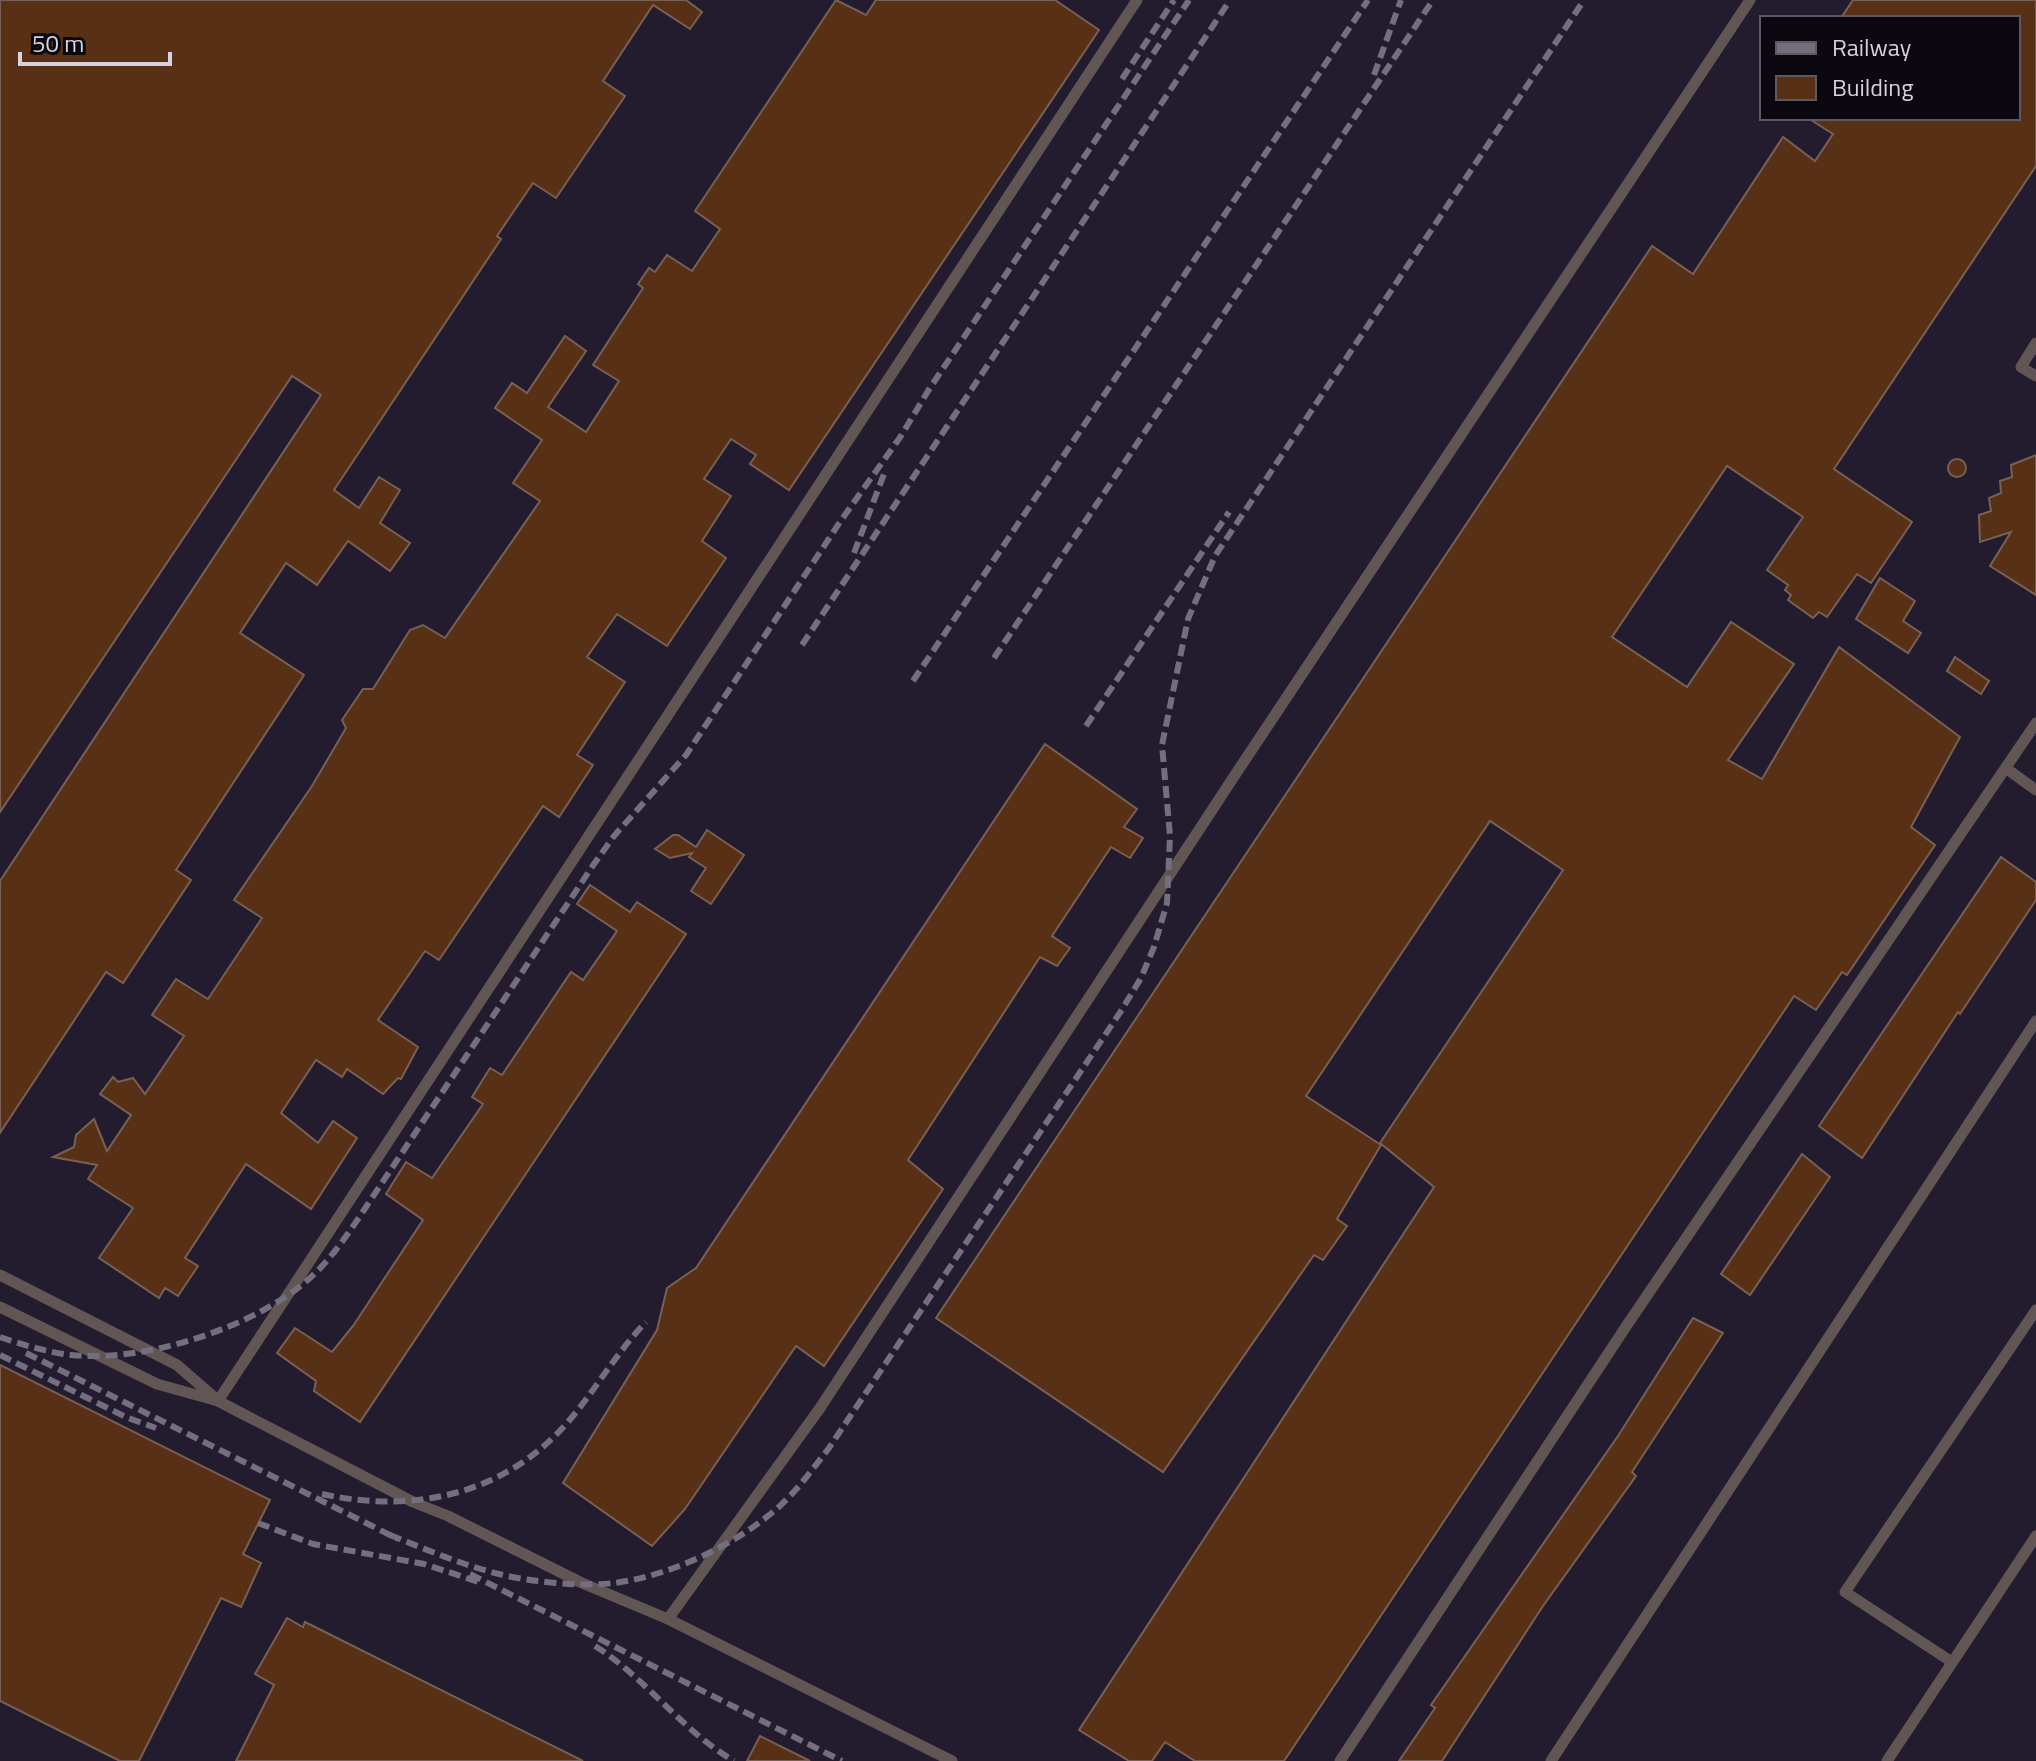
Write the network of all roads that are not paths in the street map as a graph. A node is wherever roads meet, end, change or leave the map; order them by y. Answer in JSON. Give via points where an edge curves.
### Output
{"nodes":[{"id":1,"x":1137,"y":0,"type":"edge"},
{"id":2,"x":1750,"y":0,"type":"edge"},
{"id":3,"x":2036,"y":343,"type":"edge"},
{"id":4,"x":2036,"y":376,"type":"edge"},
{"id":5,"x":2036,"y":723,"type":"edge"},
{"id":6,"x":2007,"y":769,"type":"junction"},
{"id":7,"x":2036,"y":790,"type":"edge"},
{"id":8,"x":2036,"y":1021,"type":"edge"},
{"id":9,"x":0,"y":1275,"type":"edge"},
{"id":10,"x":0,"y":1307,"type":"edge"},
{"id":11,"x":2036,"y":1310,"type":"edge"},
{"id":12,"x":218,"y":1401,"type":"junction"},
{"id":13,"x":2036,"y":1536,"type":"edge"},
{"id":14,"x":668,"y":1619,"type":"junction"},
{"id":15,"x":1952,"y":1662,"type":"junction"},
{"id":16,"x":952,"y":1761,"type":"edge"},
{"id":17,"x":1340,"y":1761,"type":"edge"},
{"id":18,"x":1551,"y":1761,"type":"edge"},
{"id":19,"x":1887,"y":1761,"type":"edge"}],
"edges":[{"from":1,"to":12,"type":"lane"},
{"from":2,"to":14,"type":"lane","via":[[820,1408]]},
{"from":3,"to":4,"type":"lane","via":[[2021,367]]},
{"from":5,"to":6,"type":"lane"},
{"from":6,"to":7,"type":"lane"},
{"from":6,"to":17,"type":"lane","via":[[1627,1325]]},
{"from":8,"to":18,"type":"lane"},
{"from":9,"to":12,"type":"lane","via":[[177,1365]]},
{"from":10,"to":12,"type":"lane","via":[[157,1384]]},
{"from":11,"to":15,"type":"lane","via":[[1845,1592]]},
{"from":12,"to":14,"type":"lane","via":[[413,1502]]},
{"from":13,"to":15,"type":"lane"},
{"from":14,"to":16,"type":"lane"},
{"from":15,"to":19,"type":"lane"}]}
